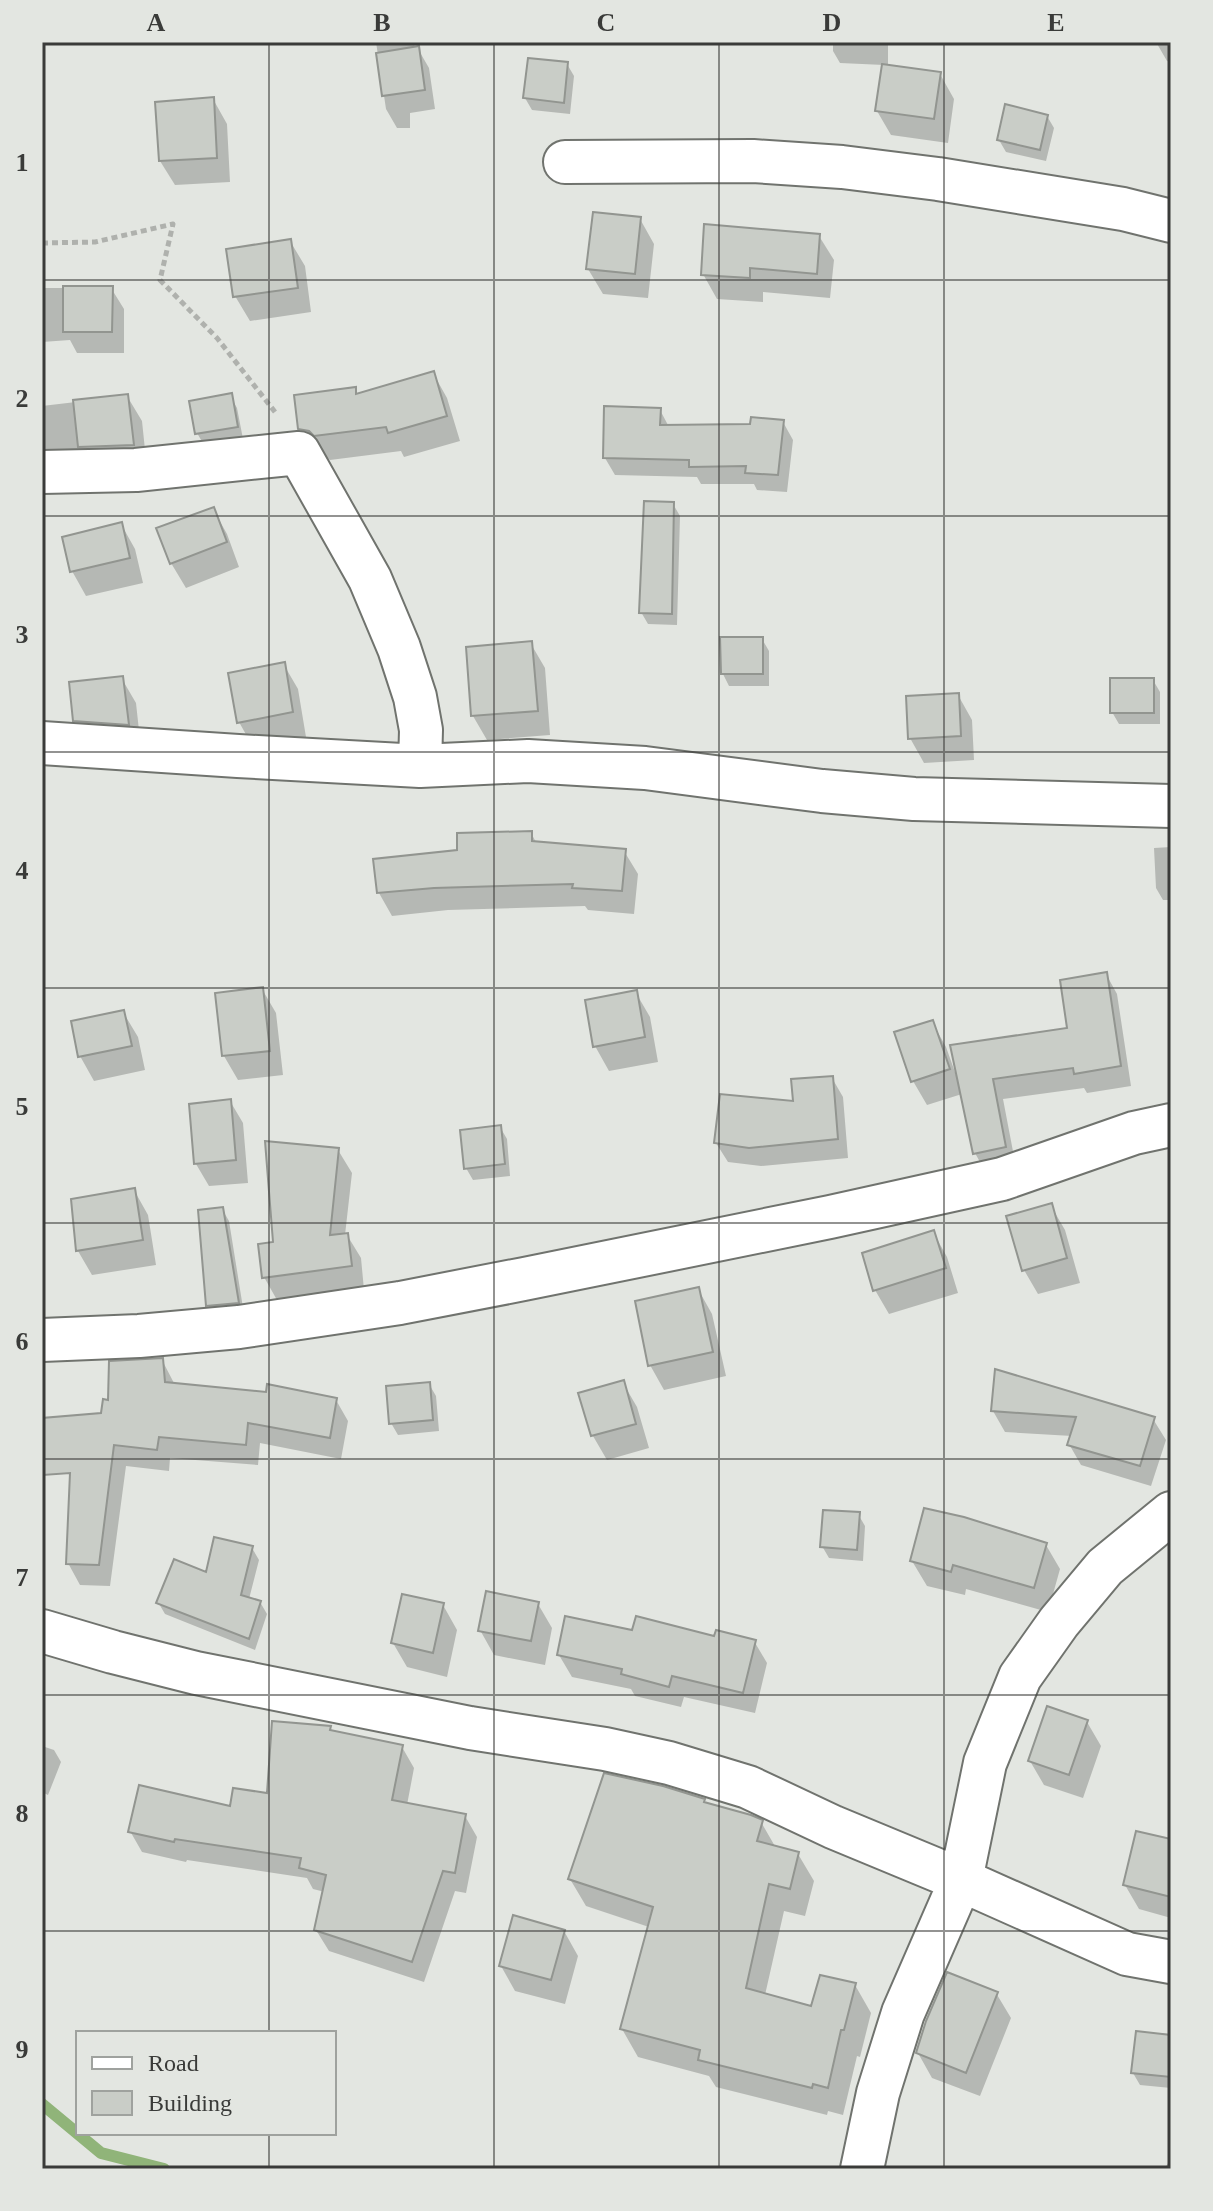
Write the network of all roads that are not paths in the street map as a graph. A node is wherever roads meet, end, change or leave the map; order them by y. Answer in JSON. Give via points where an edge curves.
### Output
{"nodes":[{"id":1,"x":565,"y":162,"type":"dead end"},
{"id":2,"x":1171,"y":221,"type":"edge"},
{"id":3,"x":42,"y":472,"type":"edge"},
{"id":4,"x":42,"y":743,"type":"edge"},
{"id":5,"x":420,"y":766,"type":"junction"},
{"id":6,"x":1171,"y":806,"type":"edge"},
{"id":7,"x":1171,"y":1125,"type":"edge"},
{"id":8,"x":42,"y":1340,"type":"edge"},
{"id":9,"x":1171,"y":1513,"type":"edge"},
{"id":10,"x":42,"y":1631,"type":"edge"},
{"id":11,"x":961,"y":1880,"type":"junction"},
{"id":12,"x":1171,"y":1962,"type":"edge"},
{"id":13,"x":862,"y":2169,"type":"edge"}],
"edges":[{"from":1,"to":2,"type":"street","via":[[753,161],[842,167],[1108,206]]},
{"from":3,"to":5,"type":"street","via":[[136,470],[299,453],[370,579],[399,648],[421,730]]},
{"from":4,"to":5,"type":"street"},
{"from":5,"to":6,"type":"street","via":[[528,761],[645,768],[914,799]]},
{"from":7,"to":8,"type":"street","via":[[1002,1179],[400,1303],[239,1327]]},
{"from":9,"to":11,"type":"street","via":[[1105,1567],[1020,1677],[985,1763]]},
{"from":10,"to":11,"type":"street","via":[[196,1673],[669,1763],[748,1787]]},
{"from":11,"to":12,"type":"street","via":[[1127,1954]]},
{"from":11,"to":13,"type":"street","via":[[903,2013]]}]}
